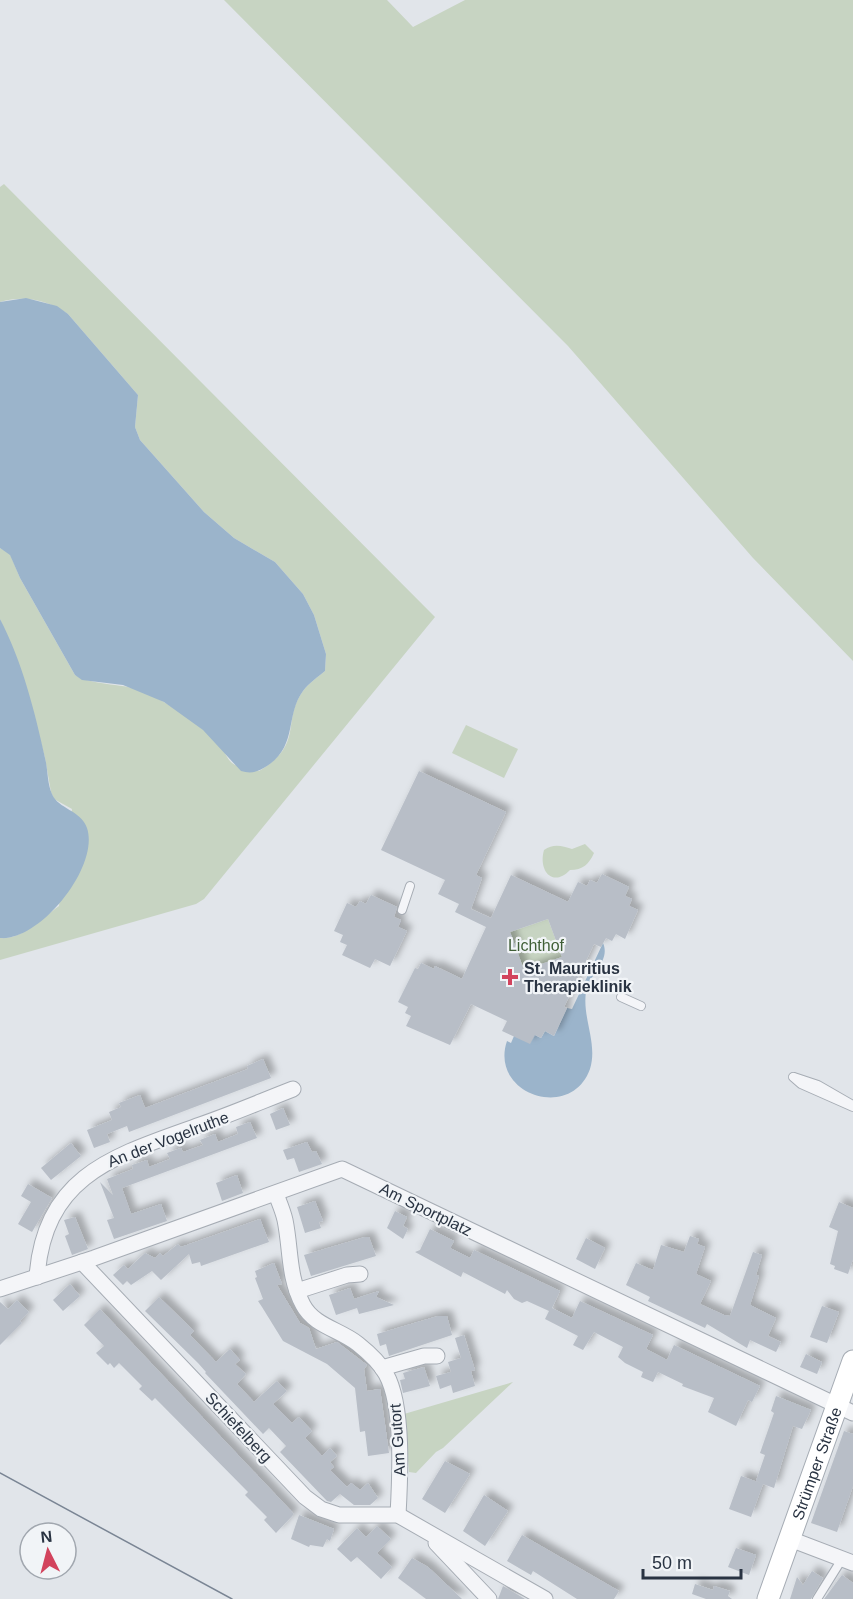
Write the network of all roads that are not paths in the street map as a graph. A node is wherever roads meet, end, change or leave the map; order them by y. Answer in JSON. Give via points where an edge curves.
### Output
{"nodes":[{"id":1,"x":410,"y":886,"type":"dead end"},
{"id":2,"x":402,"y":910,"type":"dead end"},
{"id":3,"x":621,"y":997,"type":"dead end"},
{"id":4,"x":641,"y":1006,"type":"dead end"},
{"id":5,"x":294,"y":1089,"type":"dead end"},
{"id":6,"x":853,"y":1106,"type":"edge"},
{"id":7,"x":276,"y":1194,"type":"junction"},
{"id":8,"x":82,"y":1262,"type":"junction"},
{"id":9,"x":360,"y":1274,"type":"dead end"},
{"id":10,"x":37,"y":1277,"type":"junction"},
{"id":11,"x":0,"y":1288,"type":"edge"},
{"id":12,"x":297,"y":1291,"type":"junction"},
{"id":13,"x":437,"y":1356,"type":"dead end"},
{"id":14,"x":853,"y":1361,"type":"edge"},
{"id":15,"x":382,"y":1368,"type":"junction"},
{"id":16,"x":845,"y":1409,"type":"edge"},
{"id":17,"x":398,"y":1515,"type":"junction"},
{"id":18,"x":426,"y":1533,"type":"junction"},
{"id":19,"x":790,"y":1539,"type":"junction"},
{"id":20,"x":847,"y":1561,"type":"edge"},
{"id":21,"x":501,"y":1573,"type":"junction"},
{"id":22,"x":489,"y":1599,"type":"edge"},
{"id":23,"x":545,"y":1599,"type":"edge"},
{"id":24,"x":768,"y":1599,"type":"edge"},
{"id":25,"x":817,"y":1599,"type":"edge"}],
"edges":[{"from":1,"to":2,"type":"lane"},
{"from":3,"to":4,"type":"lane"},
{"from":5,"to":10,"type":"street","name":"An der Vogelruthe","via":[[130,1150],[96,1168],[70,1192],[54,1214],[43,1237]]},
{"from":6,"to":6,"type":"lane","via":[[801,1084],[793,1077],[818,1085]]},
{"from":7,"to":8,"type":"street","name":"Am Sportplatz"},
{"from":7,"to":12,"type":"street","name":"Am Gutort","via":[[285,1219]]},
{"from":7,"to":16,"type":"street","name":"Am Sportplatz","via":[[342,1169]]},
{"from":8,"to":10,"type":"street","name":"Am Sportplatz"},
{"from":8,"to":17,"type":"street","name":"Schiefelberg","via":[[305,1497],[321,1509],[339,1515]]},
{"from":9,"to":12,"type":"street"},
{"from":10,"to":11,"type":"street","name":"Am Sportplatz"},
{"from":12,"to":15,"type":"street","name":"Am Gutort","via":[[308,1313],[358,1344]]},
{"from":13,"to":15,"type":"street"},
{"from":14,"to":16,"type":"main road","name":"Strümper Straße"},
{"from":15,"to":17,"type":"street","name":"Am Gutort","via":[[393,1392],[400,1457]]},
{"from":16,"to":19,"type":"main road","name":"Strümper Straße"},
{"from":17,"to":18,"type":"street"},
{"from":18,"to":21,"type":"street"},
{"from":18,"to":22,"type":"street"},
{"from":19,"to":20,"type":"street"},
{"from":19,"to":24,"type":"main road","name":"Strümper Straße"},
{"from":20,"to":25,"type":"lane"},
{"from":21,"to":22,"type":"street"},
{"from":21,"to":23,"type":"street"}]}
